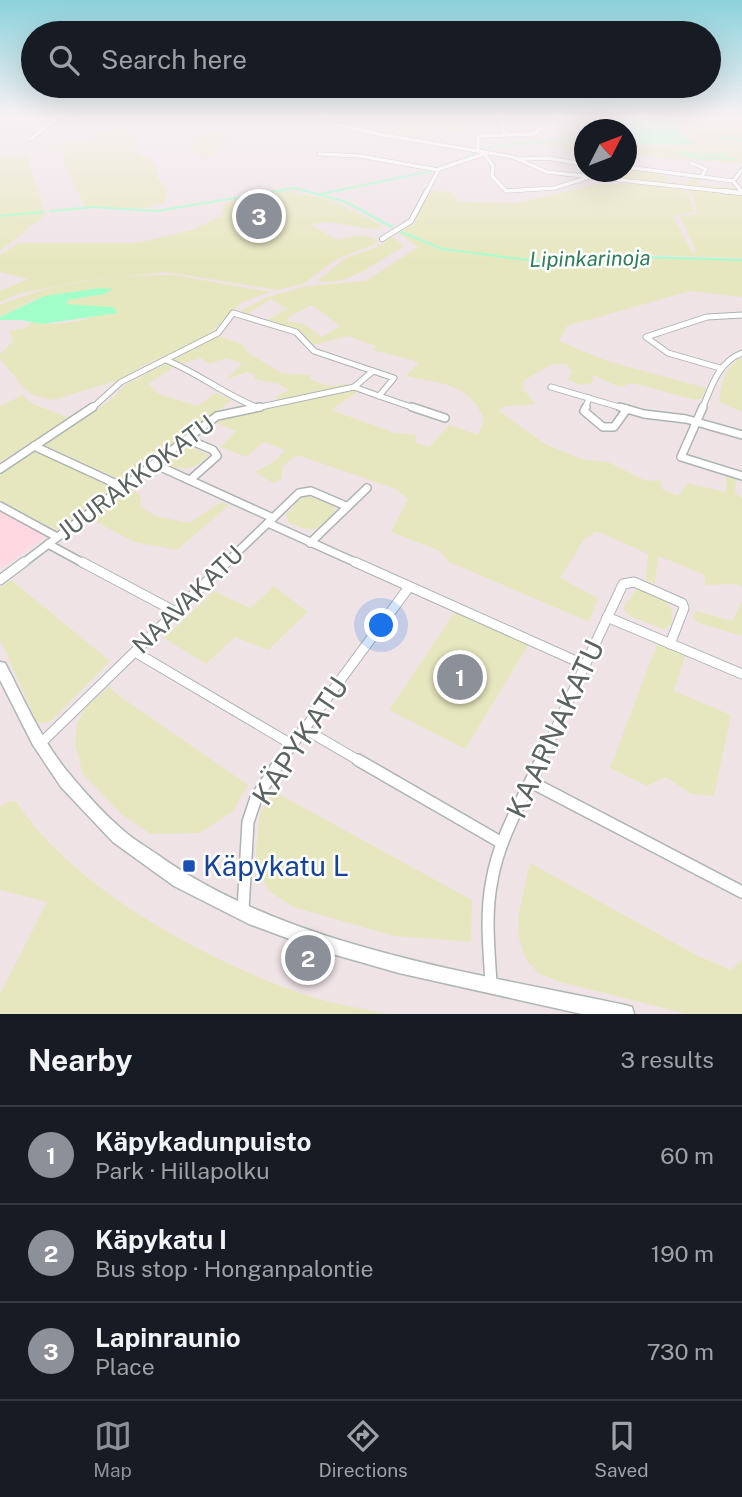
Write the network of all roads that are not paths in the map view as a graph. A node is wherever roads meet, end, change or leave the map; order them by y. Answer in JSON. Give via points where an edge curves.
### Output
{"nodes":[{"id":1,"x":412,"y":165,"type":"edge"},
{"id":2,"x":452,"y":165,"type":"edge"},
{"id":3,"x":493,"y":165,"type":"edge"},
{"id":4,"x":531,"y":165,"type":"edge"},
{"id":5,"x":697,"y":165,"type":"edge"},
{"id":6,"x":637,"y":168,"type":"edge"},
{"id":7,"x":438,"y":170,"type":"junction"},
{"id":8,"x":742,"y":170,"type":"edge"},
{"id":9,"x":574,"y":175,"type":"edge"},
{"id":10,"x":702,"y":176,"type":"junction"},
{"id":11,"x":733,"y":181,"type":"junction"},
{"id":12,"x":577,"y":182,"type":"edge"},
{"id":13,"x":637,"y":182,"type":"edge"},
{"id":14,"x":742,"y":192,"type":"edge"},
{"id":15,"x":382,"y":239,"type":"dead end"},
{"id":16,"x":742,"y":315,"type":"edge"},
{"id":17,"x":742,"y":353,"type":"edge"},
{"id":18,"x":166,"y":360,"type":"junction"},
{"id":19,"x":720,"y":368,"type":"junction"},
{"id":20,"x":373,"y":371,"type":"junction"},
{"id":21,"x":354,"y":387,"type":"junction"},
{"id":22,"x":551,"y":387,"type":"dead end"},
{"id":23,"x":379,"y":396,"type":"junction"},
{"id":24,"x":589,"y":398,"type":"junction"},
{"id":25,"x":238,"y":399,"type":"junction"},
{"id":26,"x":255,"y":406,"type":"junction"},
{"id":27,"x":627,"y":409,"type":"junction"},
{"id":28,"x":217,"y":416,"type":"junction"},
{"id":29,"x":445,"y":418,"type":"dead end"},
{"id":30,"x":697,"y":422,"type":"junction"},
{"id":31,"x":742,"y":435,"type":"edge"},
{"id":32,"x":187,"y":439,"type":"junction"},
{"id":33,"x":34,"y":446,"type":"junction"},
{"id":34,"x":154,"y":464,"type":"junction"},
{"id":35,"x":0,"y":469,"type":"edge"},
{"id":36,"x":742,"y":476,"type":"edge"},
{"id":37,"x":190,"y":480,"type":"junction"},
{"id":38,"x":123,"y":487,"type":"junction"},
{"id":39,"x":366,"y":488,"type":"dead end"},
{"id":40,"x":0,"y":506,"type":"edge"},
{"id":41,"x":346,"y":506,"type":"junction"},
{"id":42,"x":270,"y":520,"type":"junction"},
{"id":43,"x":57,"y":537,"type":"junction"},
{"id":44,"x":310,"y":542,"type":"junction"},
{"id":45,"x":48,"y":544,"type":"junction"},
{"id":46,"x":0,"y":580,"type":"edge"},
{"id":47,"x":409,"y":587,"type":"junction"},
{"id":48,"x":176,"y":612,"type":"junction"},
{"id":49,"x":607,"y":617,"type":"junction"},
{"id":50,"x":670,"y":644,"type":"junction"},
{"id":51,"x":135,"y":652,"type":"junction"},
{"id":52,"x":585,"y":665,"type":"junction"},
{"id":53,"x":0,"y":667,"type":"edge"},
{"id":54,"x":742,"y":674,"type":"edge"},
{"id":55,"x":303,"y":728,"type":"junction"},
{"id":56,"x":40,"y":744,"type":"junction"},
{"id":57,"x":291,"y":744,"type":"junction"},
{"id":58,"x":531,"y":782,"type":"junction"},
{"id":59,"x":502,"y":843,"type":"junction"},
{"id":60,"x":742,"y":892,"type":"edge"},
{"id":61,"x":243,"y":914,"type":"junction"},
{"id":62,"x":491,"y":984,"type":"junction"},
{"id":63,"x":625,"y":1014,"type":"edge"}],
"edges":[{"from":1,"to":7,"type":"street"},
{"from":2,"to":7,"type":"street"},
{"from":3,"to":12,"type":"street","via":[[492,176],[506,191],[558,188]]},
{"from":4,"to":9,"type":"street","via":[[543,172]]},
{"from":5,"to":10,"type":"street","via":[[706,169]]},
{"from":6,"to":10,"type":"street"},
{"from":7,"to":15,"type":"street","via":[[411,221]]},
{"from":8,"to":11,"type":"street"},
{"from":10,"to":11,"type":"street"},
{"from":11,"to":14,"type":"street"},
{"from":13,"to":14,"type":"street"},
{"from":16,"to":19,"type":"street","via":[[707,317],[646,337],[662,351]]},
{"from":17,"to":19,"type":"street"},
{"from":18,"to":20,"type":"street","via":[[218,333],[233,313],[296,332],[313,351]]},
{"from":18,"to":25,"type":"street","via":[[200,374],[211,386]]},
{"from":18,"to":33,"type":"street","via":[[121,382],[83,416]]},
{"from":19,"to":30,"type":"street"},
{"from":20,"to":21,"type":"street","name":"JUURAKKOKATU"},
{"from":20,"to":23,"type":"street","via":[[394,378]]},
{"from":21,"to":23,"type":"street"},
{"from":21,"to":26,"type":"street","name":"JUURAKKOKATU"},
{"from":22,"to":24,"type":"street"},
{"from":23,"to":29,"type":"street"},
{"from":24,"to":27,"type":"street"},
{"from":24,"to":27,"type":"street","via":[[584,411],[603,427],[614,427]]},
{"from":25,"to":26,"type":"street"},
{"from":25,"to":28,"type":"street"},
{"from":26,"to":28,"type":"street","name":"JUURAKKOKATU"},
{"from":27,"to":30,"type":"street"},
{"from":28,"to":32,"type":"street","name":"JUURAKKOKATU"},
{"from":30,"to":31,"type":"street"},
{"from":30,"to":36,"type":"street","via":[[681,457]]},
{"from":32,"to":34,"type":"street","name":"JUURAKKOKATU"},
{"from":32,"to":37,"type":"street","via":[[217,456]]},
{"from":33,"to":35,"type":"street"},
{"from":33,"to":38,"type":"street"},
{"from":34,"to":37,"type":"street"},
{"from":34,"to":38,"type":"street","name":"JUURAKKOKATU"},
{"from":37,"to":42,"type":"street"},
{"from":38,"to":43,"type":"street","name":"JUURAKKOKATU"},
{"from":39,"to":41,"type":"street"},
{"from":40,"to":43,"type":"street"},
{"from":41,"to":42,"type":"street","name":"NAAVAKATU","via":[[302,491]]},
{"from":41,"to":44,"type":"street"},
{"from":42,"to":44,"type":"street"},
{"from":42,"to":48,"type":"street","name":"NAAVAKATU"},
{"from":43,"to":45,"type":"street","name":"JUURAKKOKATU"},
{"from":44,"to":47,"type":"street"},
{"from":45,"to":46,"type":"street","name":"JUURAKKOKATU"},
{"from":45,"to":48,"type":"street"},
{"from":47,"to":52,"type":"street"},
{"from":47,"to":55,"type":"street","name":"KÄPYKATU"},
{"from":48,"to":51,"type":"street","name":"NAAVAKATU"},
{"from":49,"to":50,"type":"street"},
{"from":49,"to":50,"type":"street","name":"KAARNAKATU","via":[[623,584],[629,581],[677,599],[684,608]]},
{"from":49,"to":52,"type":"street","name":"KAARNAKATU"},
{"from":50,"to":54,"type":"street"},
{"from":51,"to":56,"type":"street","name":"NAAVAKATU"},
{"from":51,"to":57,"type":"street"},
{"from":52,"to":58,"type":"street","name":"KAARNAKATU"},
{"from":53,"to":56,"type":"street"},
{"from":55,"to":57,"type":"street","name":"KÄPYKATU"},
{"from":55,"to":59,"type":"street"},
{"from":56,"to":61,"type":"street","via":[[67,783],[123,839],[162,869]]},
{"from":57,"to":61,"type":"street","name":"KÄPYKATU","via":[[256,798],[248,822]]},
{"from":58,"to":59,"type":"street","name":"KAARNAKATU"},
{"from":58,"to":60,"type":"street"},
{"from":59,"to":62,"type":"street","name":"KAARNAKATU","via":[[487,898]]},
{"from":61,"to":62,"type":"street","via":[[347,951]]},
{"from":62,"to":63,"type":"street"}]}
